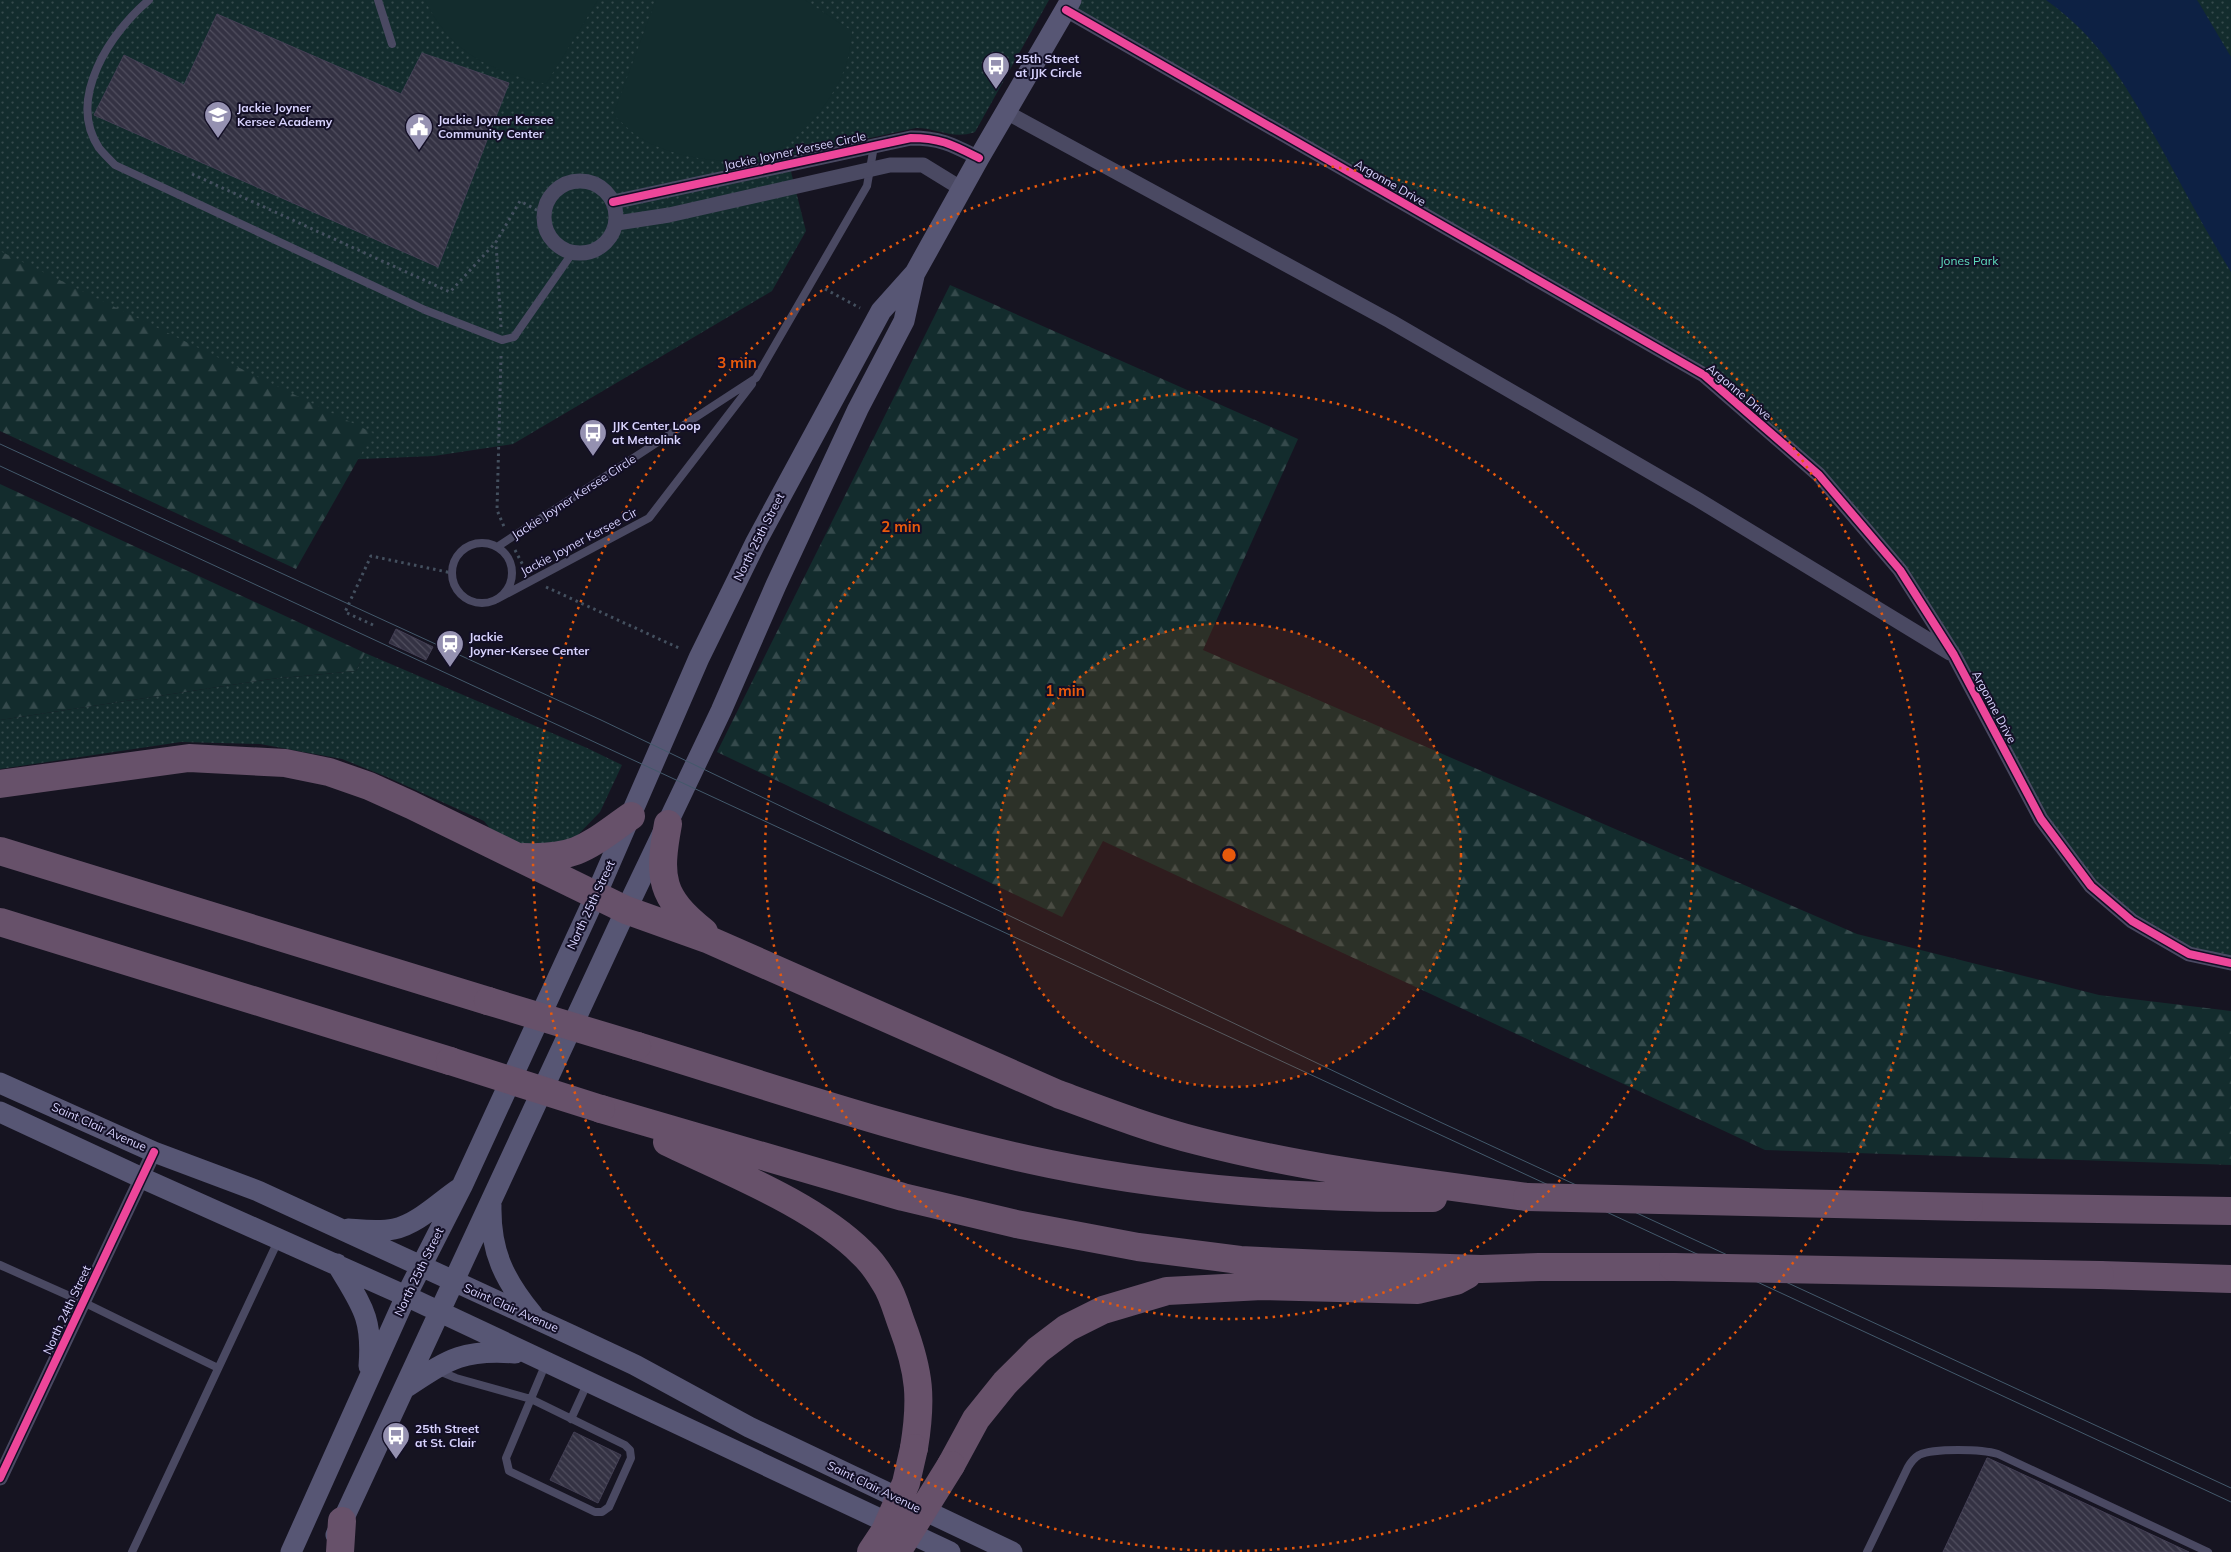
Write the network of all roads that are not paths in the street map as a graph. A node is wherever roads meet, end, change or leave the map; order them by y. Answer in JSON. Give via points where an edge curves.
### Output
{"nodes":[{"id":1,"x":149,"y":0,"type":"edge"},
{"id":2,"x":378,"y":0,"type":"edge"},
{"id":3,"x":1069,"y":5,"type":"edge"},
{"id":4,"x":392,"y":44,"type":"dead end"},
{"id":5,"x":1006,"y":112,"type":"junction"},
{"id":6,"x":874,"y":146,"type":"junction"},
{"id":7,"x":979,"y":158,"type":"junction"},
{"id":8,"x":871,"y":170,"type":"junction"},
{"id":9,"x":962,"y":189,"type":"junction"},
{"id":10,"x":613,"y":202,"type":"junction"},
{"id":11,"x":617,"y":223,"type":"junction"},
{"id":12,"x":573,"y":252,"type":"junction"},
{"id":13,"x":915,"y":273,"type":"junction"},
{"id":14,"x":756,"y":378,"type":"junction"},
{"id":15,"x":497,"y":547,"type":"junction"},
{"id":16,"x":497,"y":599,"type":"junction"},
{"id":17,"x":1954,"y":655,"type":"junction"},
{"id":18,"x":0,"y":784,"type":"edge"},
{"id":19,"x":631,"y":816,"type":"junction"},
{"id":20,"x":668,"y":824,"type":"junction"},
{"id":21,"x":0,"y":851,"type":"edge"},
{"id":22,"x":516,"y":856,"type":"junction"},
{"id":23,"x":596,"y":895,"type":"junction"},
{"id":24,"x":626,"y":910,"type":"junction"},
{"id":25,"x":0,"y":922,"type":"edge"},
{"id":26,"x":721,"y":946,"type":"junction"},
{"id":27,"x":2231,"y":962,"type":"edge"},
{"id":28,"x":0,"y":1083,"type":"edge"},
{"id":29,"x":601,"y":1109,"type":"junction"},
{"id":30,"x":0,"y":1112,"type":"edge"},
{"id":31,"x":154,"y":1152,"type":"junction"},
{"id":32,"x":142,"y":1178,"type":"junction"},
{"id":33,"x":462,"y":1186,"type":"junction"},
{"id":34,"x":1527,"y":1197,"type":"junction"},
{"id":35,"x":491,"y":1200,"type":"junction"},
{"id":36,"x":2231,"y":1211,"type":"edge"},
{"id":37,"x":336,"y":1228,"type":"junction"},
{"id":38,"x":279,"y":1238,"type":"junction"},
{"id":39,"x":337,"y":1264,"type":"junction"},
{"id":40,"x":0,"y":1265,"type":"edge"},
{"id":41,"x":421,"y":1267,"type":"junction"},
{"id":42,"x":1481,"y":1269,"type":"junction"},
{"id":43,"x":2231,"y":1279,"type":"edge"},
{"id":44,"x":453,"y":1282,"type":"junction"},
{"id":45,"x":406,"y":1296,"type":"junction"},
{"id":46,"x":83,"y":1302,"type":"junction"},
{"id":47,"x":440,"y":1313,"type":"junction"},
{"id":48,"x":537,"y":1319,"type":"junction"},
{"id":49,"x":538,"y":1359,"type":"junction"},
{"id":50,"x":218,"y":1368,"type":"junction"},
{"id":51,"x":434,"y":1369,"type":"junction"},
{"id":52,"x":367,"y":1382,"type":"junction"},
{"id":53,"x":588,"y":1382,"type":"junction"},
{"id":54,"x":404,"y":1388,"type":"junction"},
{"id":55,"x":531,"y":1399,"type":"junction"},
{"id":56,"x":571,"y":1419,"type":"junction"},
{"id":57,"x":0,"y":1478,"type":"edge"},
{"id":58,"x":342,"y":1521,"type":"junction"},
{"id":59,"x":132,"y":1552,"type":"edge"},
{"id":60,"x":290,"y":1552,"type":"edge"},
{"id":61,"x":328,"y":1552,"type":"edge"},
{"id":62,"x":340,"y":1552,"type":"edge"},
{"id":63,"x":871,"y":1552,"type":"edge"},
{"id":64,"x":897,"y":1552,"type":"edge"},
{"id":65,"x":950,"y":1552,"type":"edge"},
{"id":66,"x":1012,"y":1552,"type":"edge"},
{"id":67,"x":1867,"y":1552,"type":"edge"},
{"id":68,"x":2208,"y":1552,"type":"edge"}],
"edges":[{"from":1,"to":12,"type":"lane","via":[[112,40],[96,66],[92,82],[89,100],[92,131],[100,148],[115,165],[425,310],[502,340],[514,337]]},
{"from":2,"to":4,"type":"lane"},
{"from":3,"to":5,"type":"main road","name":"North 25th Street"},
{"from":3,"to":17,"type":"street","name":"Argonne Drive","via":[[1704,375],[1820,475],[1900,570]]},
{"from":5,"to":7,"type":"main road","name":"North 25th Street"},
{"from":5,"to":17,"type":"street","via":[[1390,321],[1697,499]]},
{"from":6,"to":7,"type":"street","name":"Jackie Joyner Kersee Circle","via":[[911,138],[931,138]]},
{"from":6,"to":8,"type":"lane","name":"Jackie Joyner Kersee Circle"},
{"from":6,"to":10,"type":"street","name":"Jackie Joyner Kersee Circle"},
{"from":7,"to":9,"type":"main road","name":"North 25th Street"},
{"from":8,"to":9,"type":"street","via":[[890,165],[923,165]]},
{"from":8,"to":11,"type":"street","via":[[669,215]]},
{"from":8,"to":14,"type":"lane","name":"Jackie Joyner Kersee Circle","via":[[867,186]]},
{"from":9,"to":13,"type":"main road","name":"North 25th Street"},
{"from":10,"to":11,"type":"street"},
{"from":10,"to":12,"type":"street","via":[[598,185],[582,180],[568,182],[558,188],[547,202],[545,226],[552,239]]},
{"from":11,"to":12,"type":"street","via":[[605,243],[592,251]]},
{"from":13,"to":19,"type":"main road","name":"North 25th Street","via":[[881,311],[773,510],[699,658]]},
{"from":13,"to":20,"type":"main road","name":"North 25th Street","via":[[904,321],[858,409]]},
{"from":14,"to":15,"type":"lane","name":"Jackie Joyner Kersee Circle"},
{"from":14,"to":16,"type":"lane","name":"Jackie Joyner Kersee Cir","via":[[649,518]]},
{"from":15,"to":16,"type":"lane","name":"Jackie Joyner Kersee Circle","via":[[505,553],[512,576],[505,592]]},
{"from":15,"to":16,"type":"lane","via":[[485,543],[465,548],[455,560],[452,573],[454,583],[468,600]]},
{"from":17,"to":27,"type":"street","name":"Argonne Drive","via":[[2041,819],[2091,886],[2132,921],[2189,954]]},
{"from":18,"to":22,"type":"highway","via":[[189,758],[285,763],[329,772],[369,786]]},
{"from":19,"to":22,"type":"highway","via":[[577,852],[547,858]]},
{"from":19,"to":23,"type":"main road","name":"North 25th Street"},
{"from":20,"to":24,"type":"main road","name":"North 25th Street"},
{"from":20,"to":26,"type":"highway","via":[[663,876],[669,896],[680,913]]},
{"from":21,"to":34,"type":"highway","bridge":true,"via":[[907,1129],[1050,1164],[1210,1189],[1286,1195]]},
{"from":22,"to":23,"type":"highway"},
{"from":23,"to":24,"type":"highway"},
{"from":23,"to":33,"type":"main road","name":"North 25th Street"},
{"from":24,"to":26,"type":"highway"},
{"from":24,"to":35,"type":"main road","name":"North 25th Street"},
{"from":25,"to":29,"type":"highway","bridge":true},
{"from":26,"to":34,"type":"highway","via":[[1058,1094],[1197,1141],[1340,1171]]},
{"from":28,"to":31,"type":"main road","name":"Saint Clair Avenue"},
{"from":29,"to":42,"type":"highway","via":[[903,1197],[1071,1236],[1240,1260]]},
{"from":29,"to":63,"type":"highway","bridge":true,"via":[[800,1208],[838,1232],[863,1254],[887,1285],[915,1362],[920,1391],[918,1422],[906,1483]]},
{"from":30,"to":32,"type":"main road","name":"Saint Clair Avenue"},
{"from":31,"to":32,"type":"street","name":"North 24th Street"},
{"from":31,"to":37,"type":"main road","name":"Saint Clair Avenue","via":[[258,1191]]},
{"from":32,"to":38,"type":"main road","name":"Saint Clair Avenue"},
{"from":32,"to":46,"type":"street","name":"North 24th Street"},
{"from":33,"to":37,"type":"main road","via":[[410,1223],[394,1229]]},
{"from":33,"to":41,"type":"main road","name":"North 25th Street"},
{"from":34,"to":36,"type":"highway","bridge":true},
{"from":35,"to":44,"type":"main road","name":"North 25th Street"},
{"from":35,"to":48,"type":"main road","via":[[493,1241],[500,1264],[514,1291]]},
{"from":37,"to":41,"type":"main road","name":"Saint Clair Avenue"},
{"from":38,"to":39,"type":"main road","name":"Saint Clair Avenue"},
{"from":38,"to":50,"type":"lane"},
{"from":39,"to":45,"type":"main road","name":"Saint Clair Avenue"},
{"from":39,"to":52,"type":"main road","via":[[363,1307],[369,1328]]},
{"from":40,"to":46,"type":"lane"},
{"from":41,"to":44,"type":"main road","name":"Saint Clair Avenue"},
{"from":41,"to":45,"type":"main road","name":"North 25th Street"},
{"from":42,"to":43,"type":"highway","bridge":true,"via":[[1673,1267]]},
{"from":42,"to":64,"type":"highway","bridge":true,"via":[[1456,1281],[1418,1290],[1262,1286],[1167,1291],[1103,1310],[1067,1328],[1012,1376],[976,1419]]},
{"from":44,"to":47,"type":"main road","name":"North 25th Street"},
{"from":44,"to":48,"type":"main road","name":"Saint Clair Avenue"},
{"from":45,"to":47,"type":"main road","name":"Saint Clair Avenue"},
{"from":45,"to":52,"type":"main road","name":"North 25th Street"},
{"from":46,"to":50,"type":"lane"},
{"from":46,"to":57,"type":"street","name":"North 24th Street"},
{"from":47,"to":49,"type":"main road","name":"Saint Clair Avenue"},
{"from":47,"to":54,"type":"main road","name":"North 25th Street"},
{"from":48,"to":66,"type":"main road","name":"Saint Clair Avenue","via":[[635,1365],[757,1431]]},
{"from":49,"to":51,"type":"main road","via":[[489,1351],[472,1352]]},
{"from":49,"to":53,"type":"main road","name":"Saint Clair Avenue"},
{"from":49,"to":55,"type":"lane"},
{"from":50,"to":59,"type":"lane"},
{"from":51,"to":54,"type":"main road"},
{"from":51,"to":55,"type":"lane"},
{"from":52,"to":60,"type":"main road","name":"North 25th Street"},
{"from":53,"to":56,"type":"lane"},
{"from":53,"to":65,"type":"main road","name":"Saint Clair Avenue"},
{"from":54,"to":58,"type":"main road","name":"North 25th Street"},
{"from":55,"to":56,"type":"lane"},
{"from":55,"to":56,"type":"lane","via":[[506,1458],[508,1471],[595,1512],[602,1512],[613,1499],[631,1458],[630,1450],[626,1445]]},
{"from":58,"to":61,"type":"main road","name":"North 25th Street"},
{"from":58,"to":62,"type":"highway"},
{"from":67,"to":68,"type":"lane","via":[[1915,1457],[1926,1453],[1972,1450],[1998,1454]]}]}
